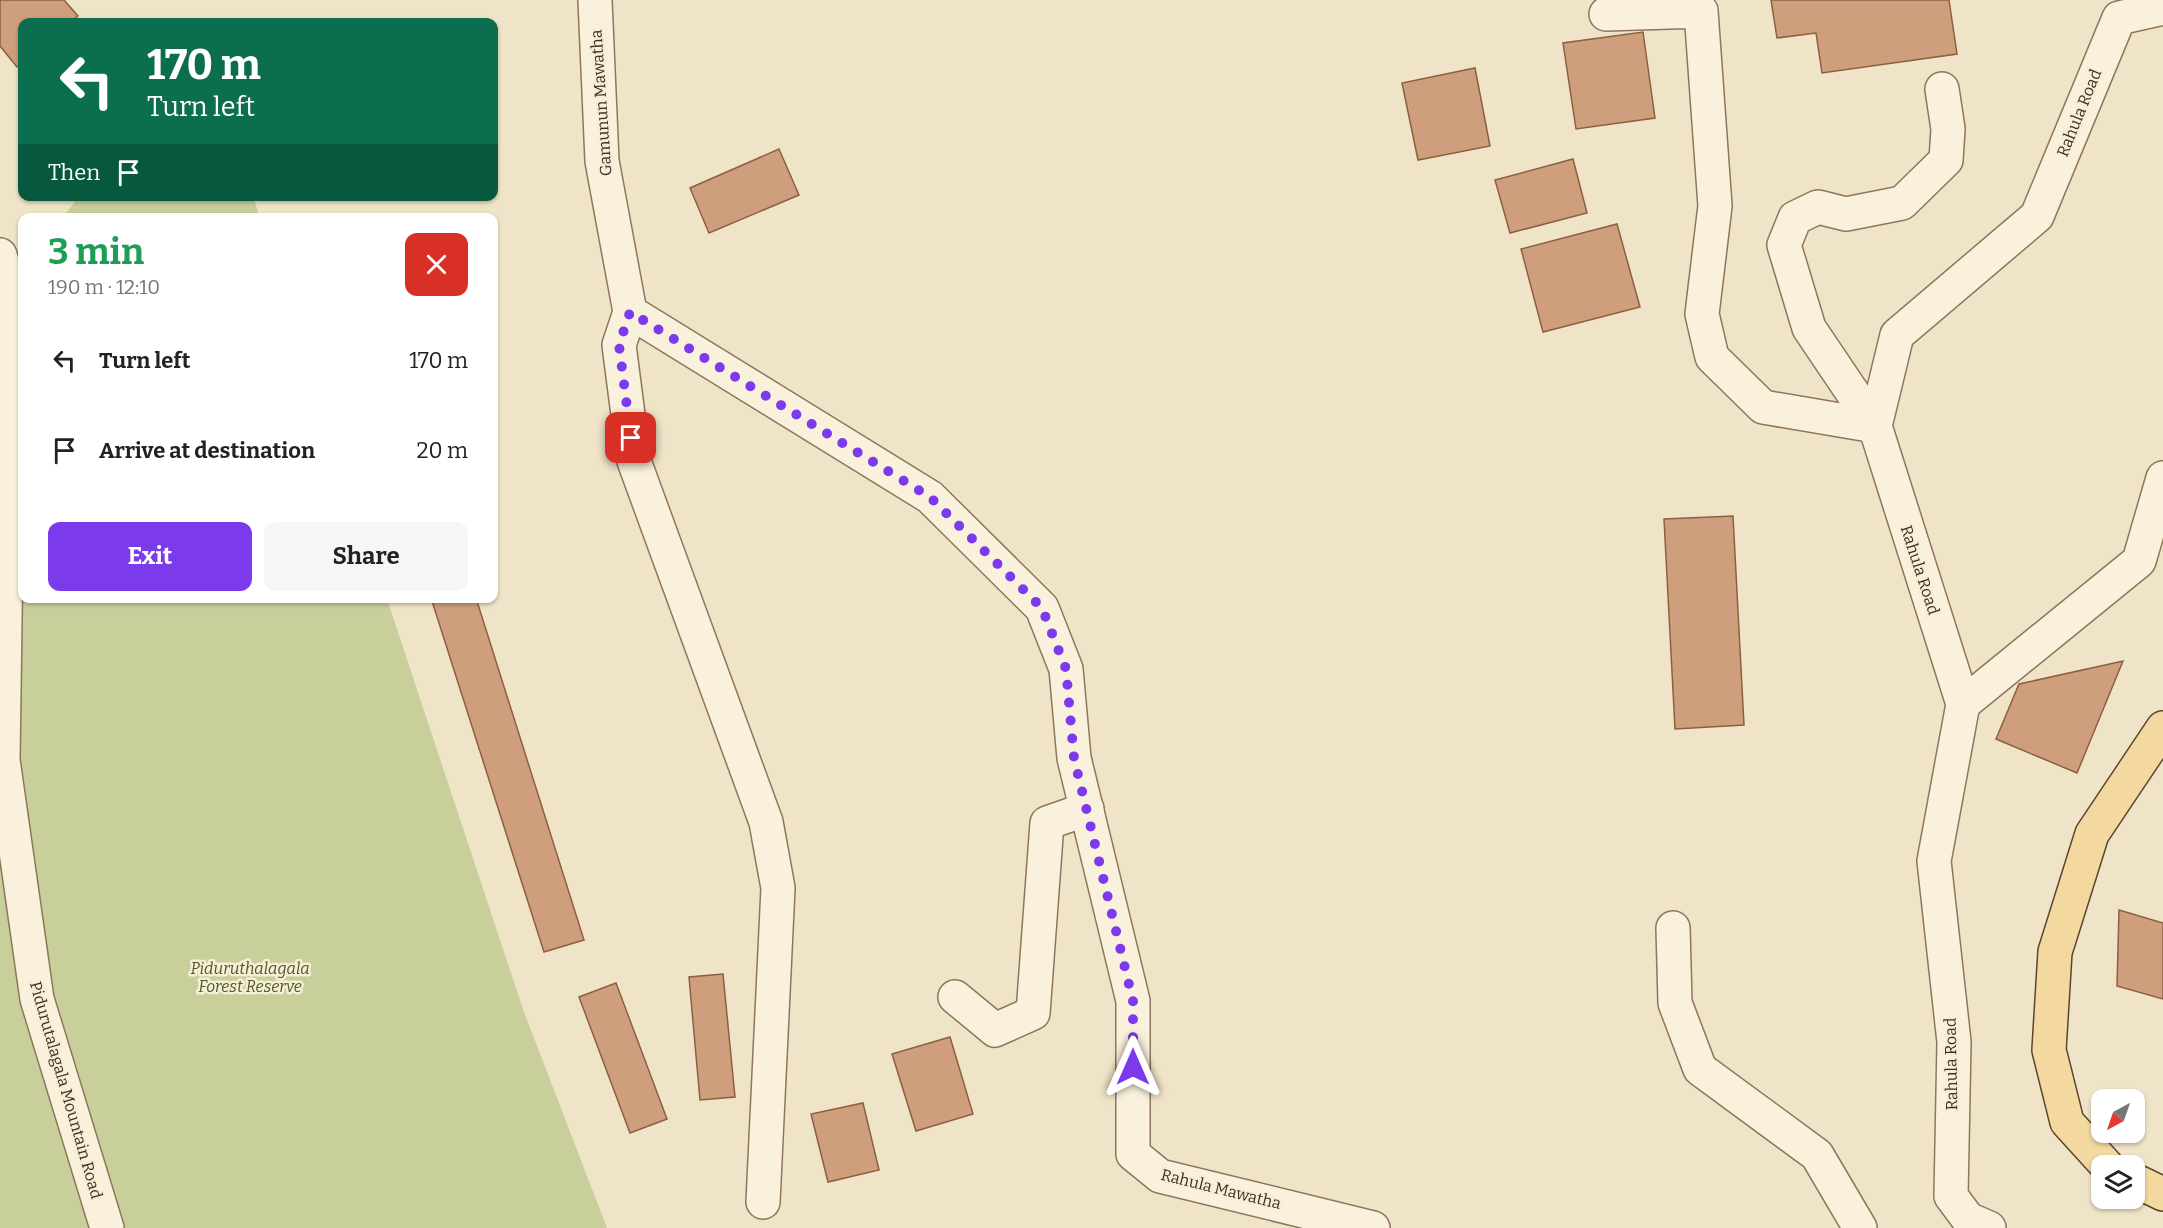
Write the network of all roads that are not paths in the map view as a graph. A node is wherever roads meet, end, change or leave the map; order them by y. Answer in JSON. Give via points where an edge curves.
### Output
{"nodes":[{"id":1,"x":595,"y":0,"type":"edge"},
{"id":2,"x":2163,"y":9,"type":"edge"},
{"id":3,"x":1606,"y":14,"type":"dead end"},
{"id":4,"x":1942,"y":89,"type":"dead end"},
{"id":5,"x":2,"y":261,"type":"edge"},
{"id":6,"x":630,"y":312,"type":"junction"},
{"id":7,"x":1875,"y":426,"type":"junction"},
{"id":8,"x":2163,"y":478,"type":"edge"},
{"id":9,"x":1963,"y":704,"type":"junction"},
{"id":10,"x":2163,"y":728,"type":"edge"},
{"id":11,"x":1087,"y":809,"type":"junction"},
{"id":12,"x":1673,"y":928,"type":"dead end"},
{"id":13,"x":955,"y":997,"type":"dead end"},
{"id":14,"x":2097,"y":1155,"type":"edge"},
{"id":15,"x":2145,"y":1185,"type":"edge"},
{"id":16,"x":2163,"y":1194,"type":"edge"},
{"id":17,"x":763,"y":1203,"type":"dead end"},
{"id":18,"x":107,"y":1228,"type":"edge"},
{"id":19,"x":1373,"y":1228,"type":"edge"},
{"id":20,"x":1860,"y":1228,"type":"edge"},
{"id":21,"x":1989,"y":1228,"type":"edge"}],
"edges":[{"from":1,"to":6,"type":"street","name":"Gamunun Mawatha","via":[[602,161]]},
{"from":2,"to":7,"type":"street","name":"Rahula Road","via":[[2119,18],[2037,216],[1897,335]]},
{"from":3,"to":7,"type":"street","via":[[1701,11],[1715,206],[1701,314],[1712,357],[1763,407]]},
{"from":4,"to":7,"type":"street","via":[[1948,129],[1946,160],[1902,203],[1846,214],[1818,207],[1796,218],[1784,245],[1809,328]]},
{"from":5,"to":18,"type":"street","name":"Pidurutalagala Mountain Road","via":[[9,340],[3,760],[37,999]]},
{"from":6,"to":11,"type":"street","name":"Rahula Mawatha","via":[[930,497],[1042,608],[1066,669],[1074,758]]},
{"from":6,"to":17,"type":"street","via":[[619,345],[634,461],[766,822],[778,888]]},
{"from":7,"to":9,"type":"street","name":"Rahula Road"},
{"from":8,"to":9,"type":"street","via":[[2139,561]]},
{"from":9,"to":21,"type":"street","name":"Rahula Road","via":[[1934,861],[1954,1042],[1951,1196],[1968,1219]]},
{"from":10,"to":14,"type":"main road","via":[[2092,834],[2055,952],[2049,1050],[2067,1122]]},
{"from":11,"to":13,"type":"street","via":[[1047,823],[1033,1013],[995,1030]]},
{"from":11,"to":19,"type":"street","name":"Rahula Mawatha","via":[[1133,1001],[1133,1154],[1160,1176]]},
{"from":12,"to":20,"type":"street","via":[[1675,1003],[1700,1069],[1817,1155]]},
{"from":15,"to":16,"type":"main road"}]}
